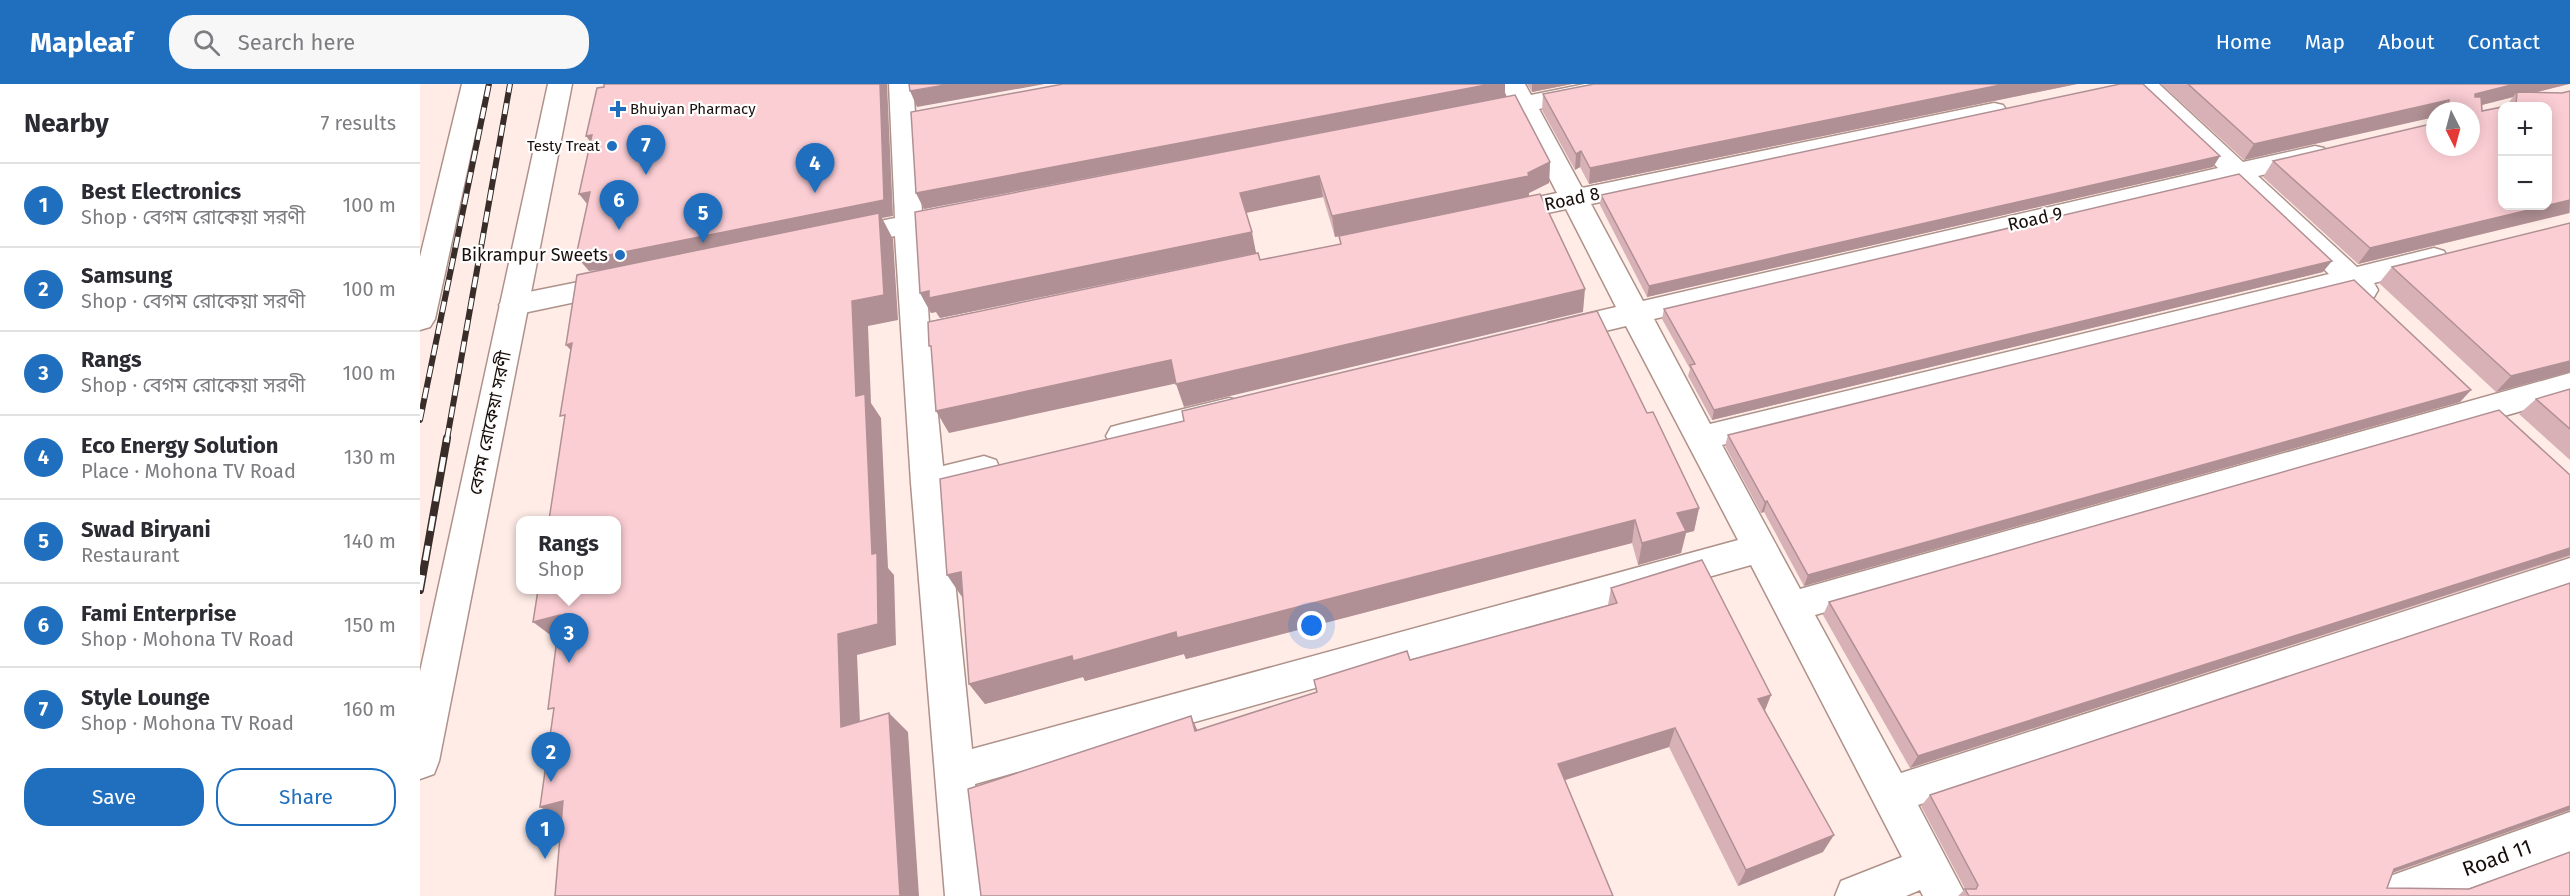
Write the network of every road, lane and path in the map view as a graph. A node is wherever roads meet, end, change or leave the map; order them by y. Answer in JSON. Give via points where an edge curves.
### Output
{"nodes":[{"id":1,"x":474,"y":84,"type":"edge"},
{"id":2,"x":560,"y":84,"type":"edge"},
{"id":3,"x":902,"y":84,"type":"edge"},
{"id":4,"x":1623,"y":84,"type":"edge"},
{"id":5,"x":2144,"y":84,"type":"edge"},
{"id":6,"x":1518,"y":94,"type":"edge"},
{"id":7,"x":2019,"y":106,"type":"edge"},
{"id":8,"x":1454,"y":117,"type":"edge"},
{"id":9,"x":2342,"y":147,"type":"edge"},
{"id":10,"x":2238,"y":172,"type":"junction"},
{"id":11,"x":1574,"y":199,"type":"junction"},
{"id":12,"x":979,"y":210,"type":"edge"},
{"id":13,"x":1482,"y":218,"type":"edge"},
{"id":14,"x":909,"y":224,"type":"junction"},
{"id":15,"x":816,"y":243,"type":"edge"},
{"id":16,"x":2455,"y":252,"type":"edge"},
{"id":17,"x":428,"y":253,"type":"edge"},
{"id":18,"x":2351,"y":278,"type":"junction"},
{"id":19,"x":642,"y":279,"type":"edge"},
{"id":20,"x":514,"y":305,"type":"junction"},
{"id":21,"x":2386,"y":311,"type":"edge"},
{"id":22,"x":1635,"y":313,"type":"junction"},
{"id":23,"x":420,"y":319,"type":"edge"},
{"id":24,"x":996,"y":320,"type":"edge"},
{"id":25,"x":915,"y":337,"type":"junction"},
{"id":26,"x":1531,"y":338,"type":"edge"},
{"id":27,"x":2464,"y":384,"type":"edge"},
{"id":28,"x":2570,"y":385,"type":"edge"},
{"id":29,"x":1252,"y":405,"type":"edge"},
{"id":30,"x":2490,"y":408,"type":"junction"},
{"id":31,"x":2514,"y":430,"type":"edge"},
{"id":32,"x":1702,"y":438,"type":"junction"},
{"id":33,"x":1090,"y":444,"type":"edge"},
{"id":34,"x":1008,"y":463,"type":"edge"},
{"id":35,"x":927,"y":483,"type":"junction"},
{"id":36,"x":1760,"y":548,"type":"junction"},
{"id":37,"x":2570,"y":573,"type":"edge"},
{"id":38,"x":1791,"y":607,"type":"junction"},
{"id":39,"x":420,"y":761,"type":"edge"},
{"id":40,"x":953,"y":772,"type":"junction"},
{"id":41,"x":1891,"y":795,"type":"junction"},
{"id":42,"x":2570,"y":832,"type":"edge"},
{"id":43,"x":1938,"y":881,"type":"edge"},
{"id":44,"x":966,"y":896,"type":"edge"},
{"id":45,"x":1856,"y":896,"type":"edge"},
{"id":46,"x":2391,"y":896,"type":"edge"}],
"edges":[{"from":1,"to":17,"type":"street"},
{"from":2,"to":20,"type":"street","name":"বেগম রোকেয়া সরণী"},
{"from":3,"to":14,"type":"street","via":[[915,118]]},
{"from":4,"to":6,"type":"street"},
{"from":5,"to":10,"type":"street"},
{"from":6,"to":8,"type":"street"},
{"from":6,"to":11,"type":"street"},
{"from":7,"to":11,"type":"street","name":"Road 8"},
{"from":9,"to":10,"type":"street","name":"Road 9"},
{"from":10,"to":18,"type":"street"},
{"from":10,"to":22,"type":"street","name":"Road 9"},
{"from":11,"to":13,"type":"street","name":"Road 8"},
{"from":11,"to":22,"type":"street"},
{"from":12,"to":14,"type":"street"},
{"from":14,"to":15,"type":"street"},
{"from":14,"to":25,"type":"street"},
{"from":16,"to":18,"type":"street"},
{"from":17,"to":23,"type":"street"},
{"from":18,"to":21,"type":"street"},
{"from":18,"to":32,"type":"street"},
{"from":19,"to":20,"type":"street"},
{"from":20,"to":39,"type":"street","name":"বেগম রোকেয়া সরণী"},
{"from":22,"to":26,"type":"street","name":"Road 9"},
{"from":22,"to":32,"type":"street"},
{"from":24,"to":25,"type":"street"},
{"from":25,"to":35,"type":"street"},
{"from":27,"to":30,"type":"street"},
{"from":28,"to":30,"type":"street"},
{"from":29,"to":33,"type":"street"},
{"from":30,"to":31,"type":"street"},
{"from":30,"to":38,"type":"street"},
{"from":32,"to":36,"type":"street"},
{"from":34,"to":35,"type":"street"},
{"from":35,"to":40,"type":"street"},
{"from":36,"to":38,"type":"street"},
{"from":36,"to":40,"type":"street"},
{"from":37,"to":41,"type":"street"},
{"from":38,"to":41,"type":"street"},
{"from":40,"to":44,"type":"street"},
{"from":41,"to":43,"type":"street"},
{"from":42,"to":46,"type":"street","name":"Road 11"},
{"from":43,"to":45,"type":"street"}]}
